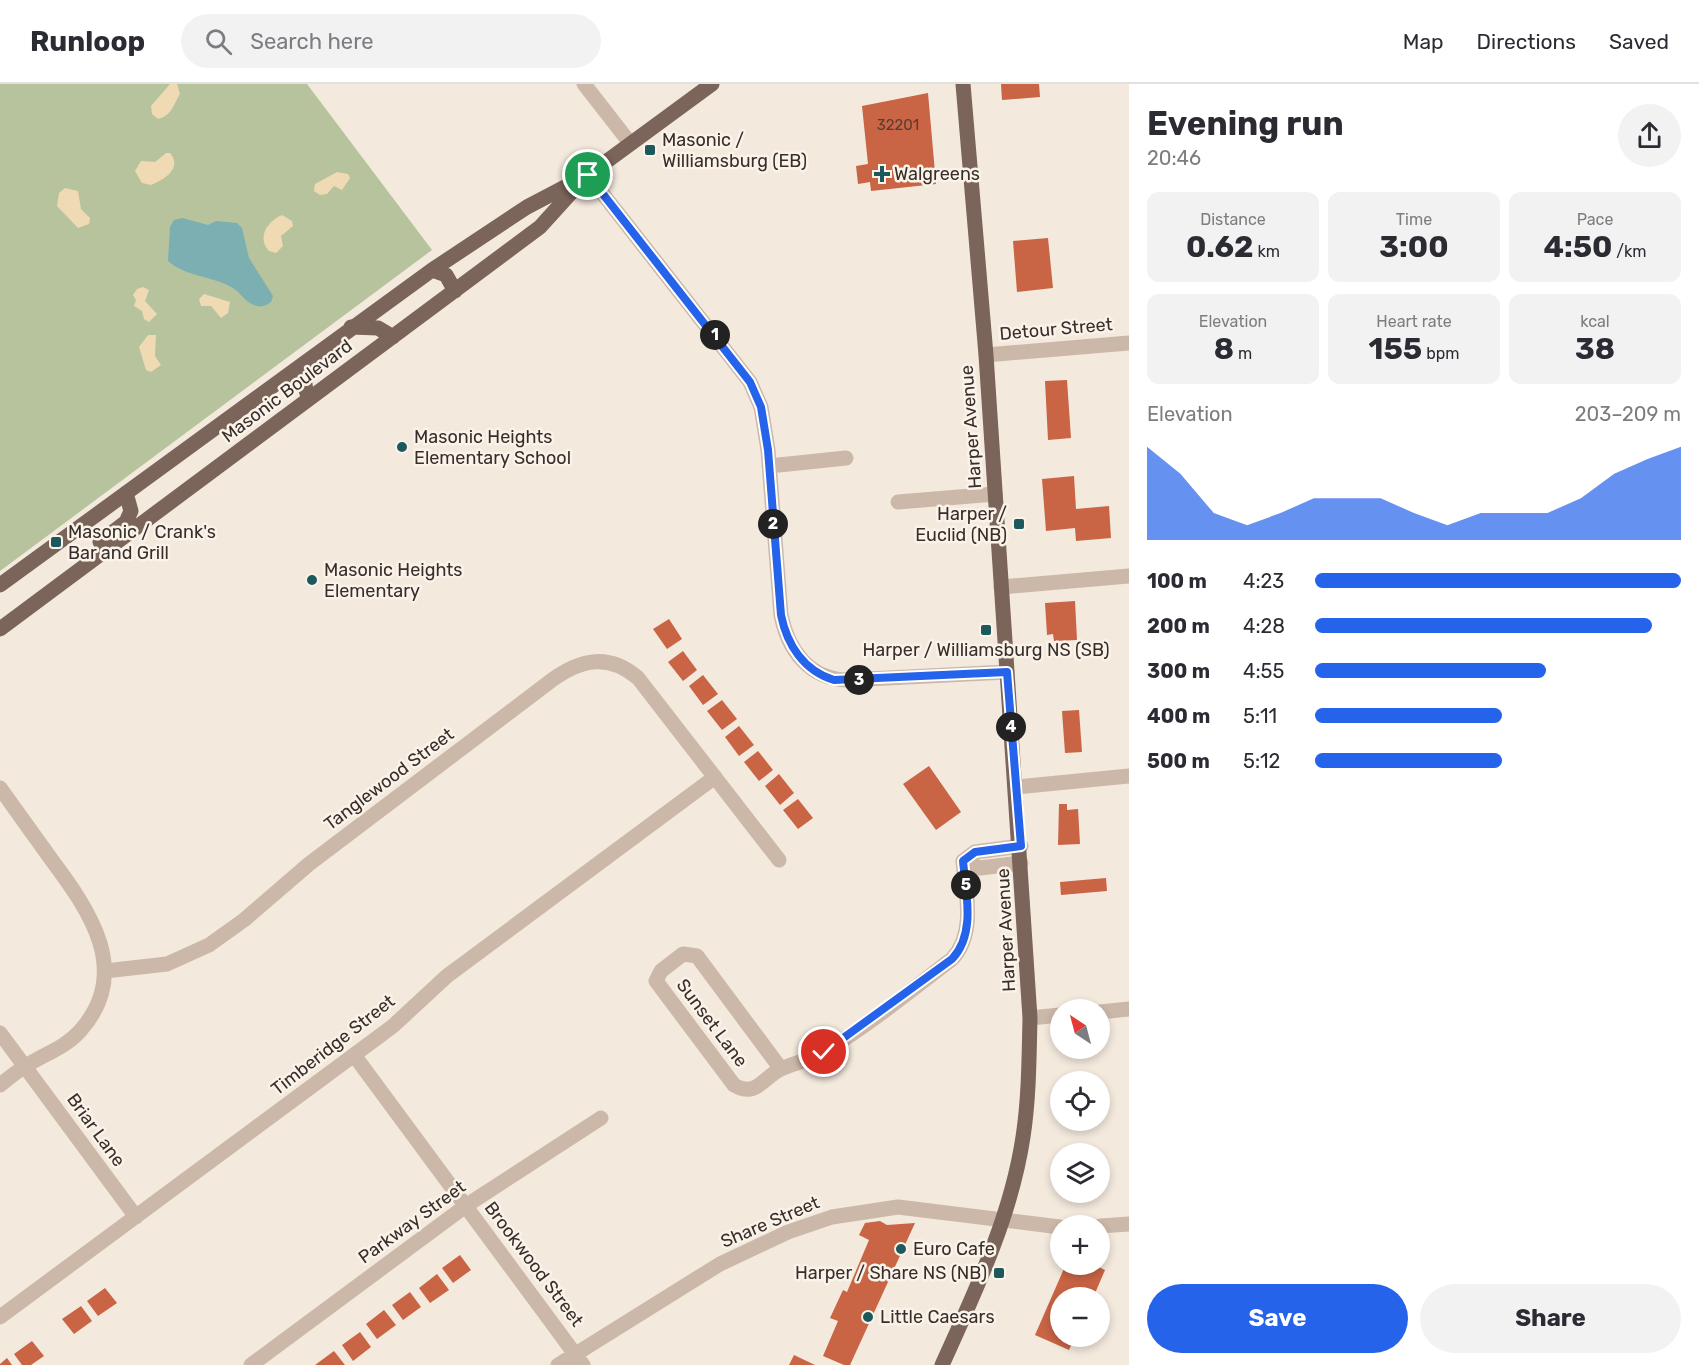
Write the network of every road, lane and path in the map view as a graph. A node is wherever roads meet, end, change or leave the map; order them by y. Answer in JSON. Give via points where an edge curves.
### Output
{"nodes":[{"id":1,"x":584,"y":84,"type":"edge"},
{"id":2,"x":712,"y":84,"type":"edge"},
{"id":3,"x":963,"y":84,"type":"edge"},
{"id":4,"x":630,"y":143,"type":"junction"},
{"id":5,"x":588,"y":175,"type":"junction"},
{"id":6,"x":432,"y":270,"type":"junction"},
{"id":7,"x":455,"y":291,"type":"junction"},
{"id":8,"x":351,"y":327,"type":"junction"},
{"id":9,"x":393,"y":337,"type":"junction"},
{"id":10,"x":1129,"y":343,"type":"edge"},
{"id":11,"x":316,"y":352,"type":"junction"},
{"id":12,"x":986,"y":355,"type":"junction"},
{"id":13,"x":309,"y":399,"type":"junction"},
{"id":14,"x":846,"y":458,"type":"dead end"},
{"id":15,"x":769,"y":466,"type":"junction"},
{"id":16,"x":126,"y":493,"type":"junction"},
{"id":17,"x":995,"y":494,"type":"junction"},
{"id":18,"x":898,"y":502,"type":"dead end"},
{"id":19,"x":1129,"y":576,"type":"edge"},
{"id":20,"x":0,"y":585,"type":"edge"},
{"id":21,"x":1001,"y":587,"type":"junction"},
{"id":22,"x":37,"y":601,"type":"junction"},
{"id":23,"x":0,"y":628,"type":"edge"},
{"id":24,"x":1007,"y":672,"type":"junction"},
{"id":25,"x":1129,"y":776,"type":"edge"},
{"id":26,"x":715,"y":777,"type":"junction"},
{"id":27,"x":1016,"y":787,"type":"junction"},
{"id":28,"x":0,"y":788,"type":"edge"},
{"id":29,"x":1021,"y":846,"type":"junction"},
{"id":30,"x":779,"y":860,"type":"dead end"},
{"id":31,"x":963,"y":861,"type":"junction"},
{"id":32,"x":1022,"y":863,"type":"junction"},
{"id":33,"x":105,"y":971,"type":"junction"},
{"id":34,"x":1129,"y":1009,"type":"edge"},
{"id":35,"x":1110,"y":1011,"type":"edge"},
{"id":36,"x":1050,"y":1017,"type":"edge"},
{"id":37,"x":1030,"y":1018,"type":"junction"},
{"id":38,"x":0,"y":1033,"type":"edge"},
{"id":39,"x":354,"y":1055,"type":"junction"},
{"id":40,"x":25,"y":1066,"type":"junction"},
{"id":41,"x":781,"y":1069,"type":"junction"},
{"id":42,"x":0,"y":1085,"type":"edge"},
{"id":43,"x":601,"y":1118,"type":"dead end"},
{"id":44,"x":467,"y":1205,"type":"junction"},
{"id":45,"x":136,"y":1217,"type":"junction"},
{"id":46,"x":1003,"y":1220,"type":"junction"},
{"id":47,"x":1129,"y":1224,"type":"edge"},
{"id":48,"x":1110,"y":1225,"type":"edge"},
{"id":49,"x":1050,"y":1226,"type":"edge"},
{"id":50,"x":0,"y":1317,"type":"edge"},
{"id":51,"x":579,"y":1359,"type":"edge"},
{"id":52,"x":251,"y":1365,"type":"edge"},
{"id":53,"x":558,"y":1365,"type":"edge"},
{"id":54,"x":942,"y":1365,"type":"edge"}],
"edges":[{"from":1,"to":4,"type":"street"},
{"from":2,"to":4,"type":"main road","name":"Masonic Boulevard"},
{"from":3,"to":12,"type":"main road","name":"Harper Avenue"},
{"from":4,"to":5,"type":"main road","name":"Masonic Boulevard"},
{"from":5,"to":6,"type":"main road","name":"Masonic Boulevard","via":[[527,207]]},
{"from":5,"to":7,"type":"main road","name":"Masonic Boulevard","via":[[540,227]]},
{"from":5,"to":15,"type":"street","via":[[750,382],[761,407]]},
{"from":6,"to":7,"type":"main road","via":[[446,275]]},
{"from":6,"to":8,"type":"main road","name":"Masonic Boulevard"},
{"from":7,"to":9,"type":"main road","name":"Masonic Boulevard"},
{"from":8,"to":9,"type":"main road","via":[[378,328]]},
{"from":8,"to":11,"type":"main road","name":"Masonic Boulevard"},
{"from":9,"to":13,"type":"main road","name":"Masonic Boulevard"},
{"from":10,"to":12,"type":"street","name":"Detour Street"},
{"from":11,"to":13,"type":"main road","via":[[304,372]]},
{"from":11,"to":16,"type":"main road","name":"Masonic Boulevard"},
{"from":12,"to":17,"type":"main road","name":"Harper Avenue"},
{"from":13,"to":22,"type":"main road","name":"Masonic Boulevard"},
{"from":14,"to":15,"type":"street"},
{"from":15,"to":24,"type":"street","via":[[781,615],[795,651],[815,673],[847,680]]},
{"from":16,"to":20,"type":"main road","name":"Masonic Boulevard"},
{"from":16,"to":22,"type":"main road","via":[[131,511],[126,522],[74,562]]},
{"from":17,"to":18,"type":"street"},
{"from":17,"to":21,"type":"main road","name":"Harper Avenue"},
{"from":19,"to":21,"type":"street"},
{"from":21,"to":24,"type":"main road","name":"Harper Avenue"},
{"from":22,"to":23,"type":"main road","name":"Masonic Boulevard"},
{"from":24,"to":27,"type":"main road","name":"Harper Avenue"},
{"from":25,"to":27,"type":"street"},
{"from":26,"to":30,"type":"street","name":"Tanglewood Street"},
{"from":26,"to":33,"type":"street","name":"Tanglewood Street","via":[[638,678],[628,670],[597,660],[577,664],[309,864],[209,945],[167,964]]},
{"from":26,"to":39,"type":"street","name":"Timberidge Street","via":[[447,976],[393,1026]]},
{"from":27,"to":29,"type":"main road","name":"Harper Avenue"},
{"from":28,"to":33,"type":"street","via":[[88,911],[102,946]]},
{"from":29,"to":31,"type":"street","via":[[975,852]]},
{"from":29,"to":32,"type":"main road","name":"Harper Avenue"},
{"from":31,"to":32,"type":"street","via":[[980,868]]},
{"from":31,"to":41,"type":"street","name":"Sunset Lane","via":[[967,936],[962,949],[824,1052]]},
{"from":32,"to":37,"type":"main road","name":"Harper Avenue"},
{"from":33,"to":40,"type":"street","via":[[97,1003],[80,1031],[67,1043]]},
{"from":34,"to":35,"type":"street"},
{"from":36,"to":37,"type":"street"},
{"from":37,"to":46,"type":"main road","name":"Harper Avenue","via":[[1023,1138]]},
{"from":38,"to":40,"type":"street","name":"Briar Lane"},
{"from":39,"to":44,"type":"street","name":"Brookwood Street"},
{"from":39,"to":45,"type":"street","name":"Timberidge Street"},
{"from":40,"to":42,"type":"street"},
{"from":40,"to":45,"type":"street","name":"Briar Lane"},
{"from":41,"to":41,"type":"street","name":"Sunset Lane","via":[[751,1090],[734,1085],[656,981],[661,970],[683,954],[697,956]]},
{"from":43,"to":44,"type":"street","name":"Parkway Street"},
{"from":44,"to":51,"type":"street","name":"Brookwood Street"},
{"from":44,"to":52,"type":"street","name":"Parkway Street"},
{"from":45,"to":50,"type":"street","name":"Timberidge Street"},
{"from":46,"to":49,"type":"street","name":"Share Street"},
{"from":46,"to":51,"type":"street","name":"Share Street","via":[[898,1208],[832,1217],[788,1232],[720,1264]]},
{"from":46,"to":54,"type":"main road","name":"Harper Avenue"},
{"from":47,"to":48,"type":"street"},
{"from":51,"to":53,"type":"street","name":"Share Street"}]}
